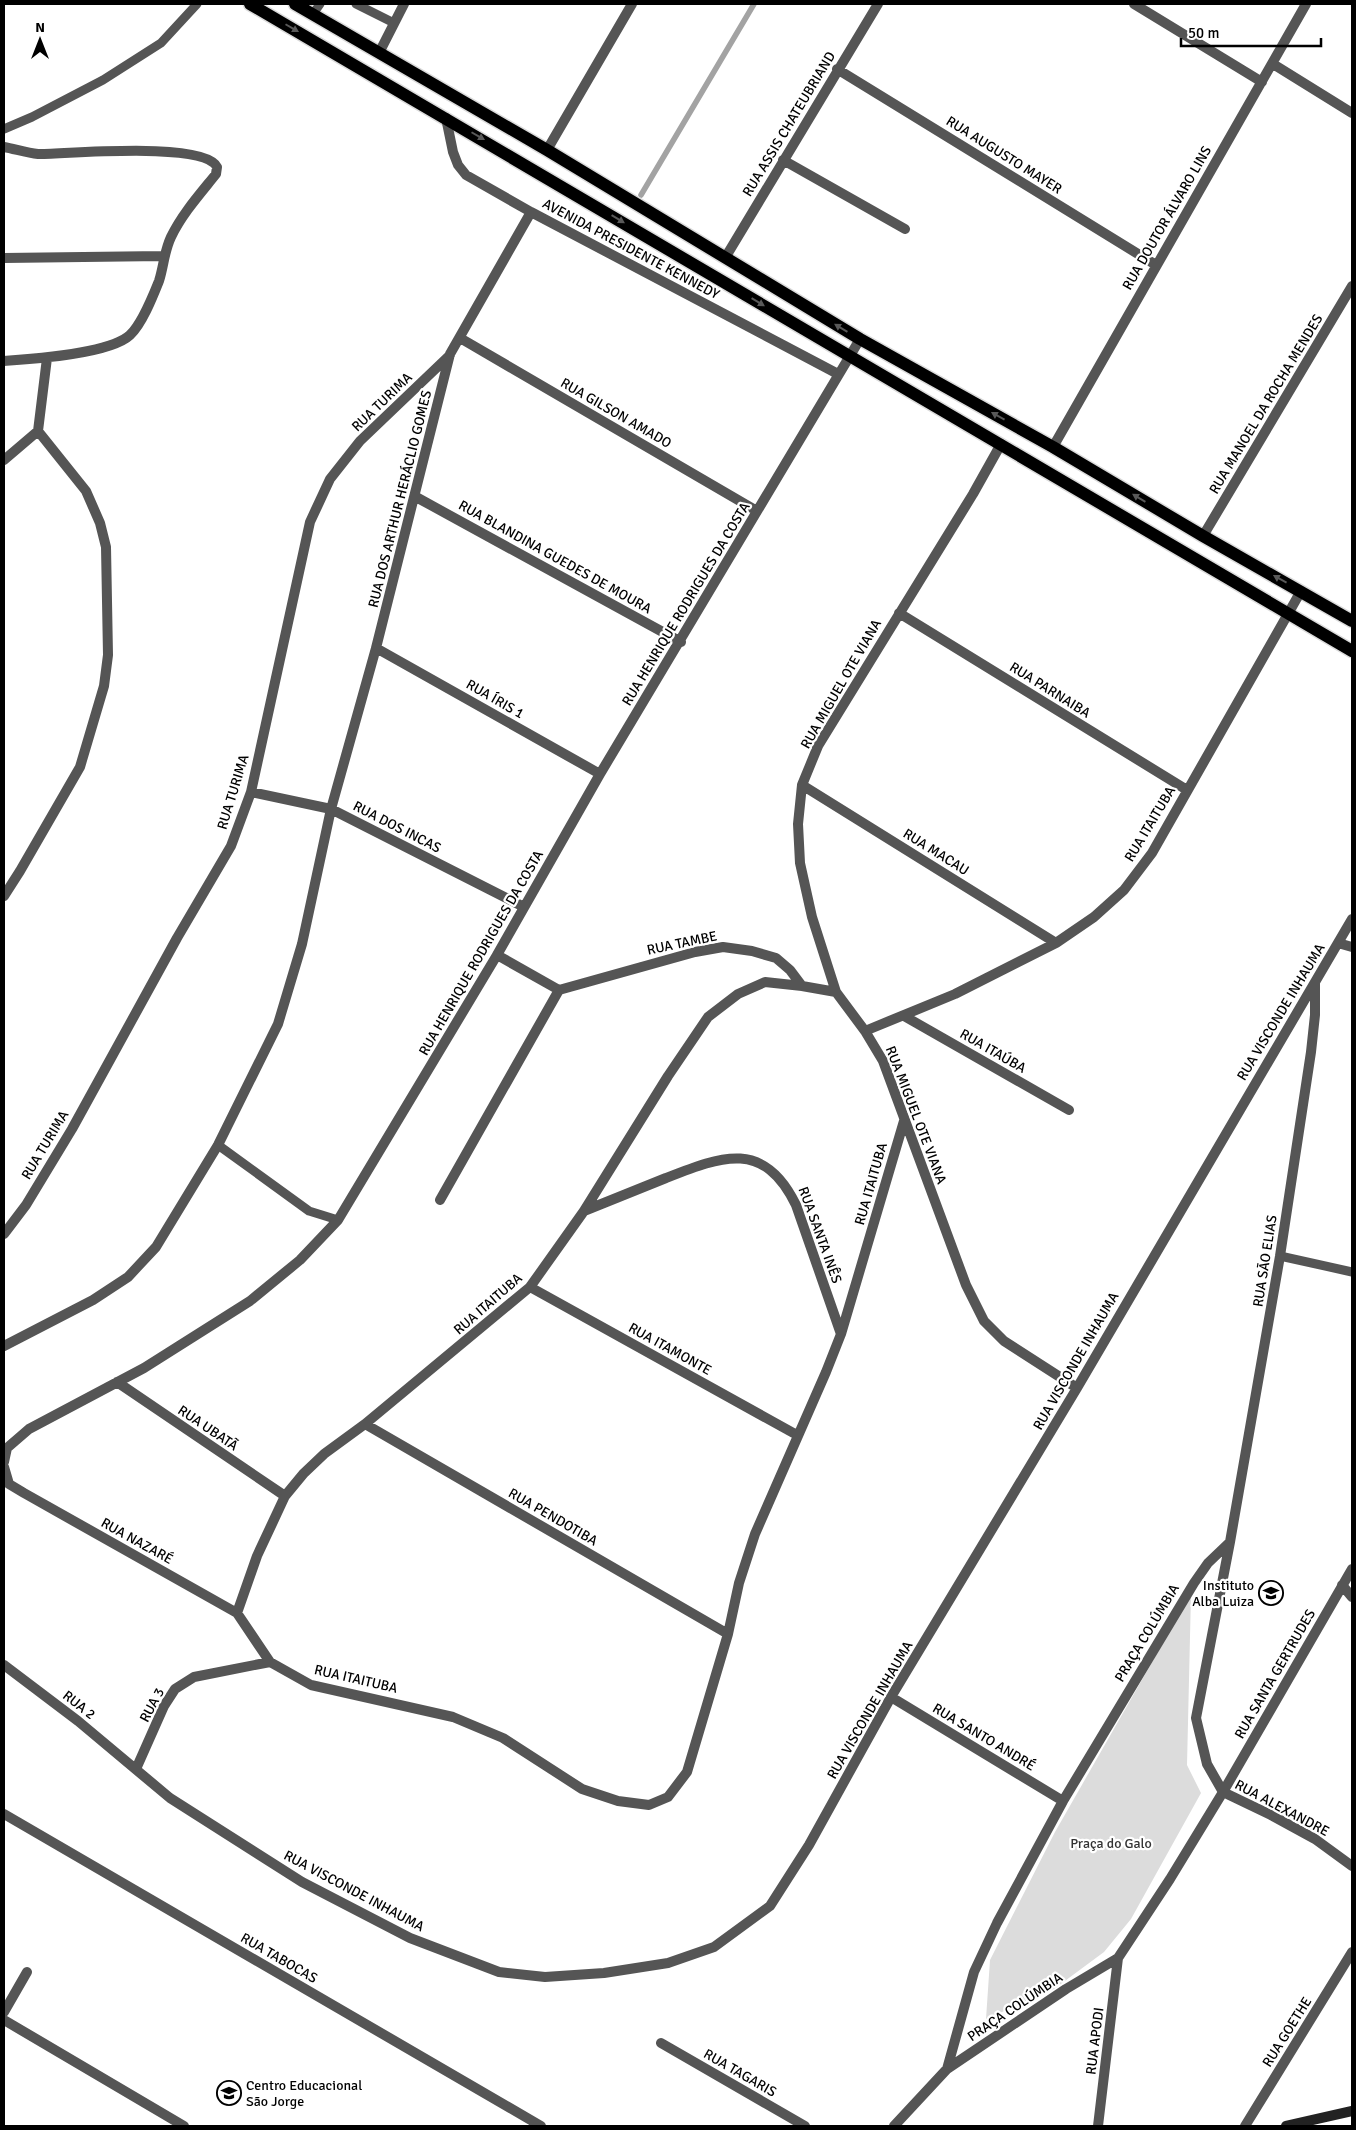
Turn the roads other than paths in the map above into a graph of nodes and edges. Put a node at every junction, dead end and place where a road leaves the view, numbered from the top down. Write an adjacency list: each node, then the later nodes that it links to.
1 (198, 4): 18 (lane)
2 (250, 4): 17 (main road, one-way to 17)
3 (295, 4): 10 (main road)
4 (356, 4): 11 (lane)
5 (404, 4): 11 (street)
6 (632, 4): 20 (street)
7 (878, 4): 14 (street, RUA ASSIS CHATEUBRIAND)
8 (1134, 4): 15 (street)
9 (1306, 4): 13 (street, RUA DOUTOR ÁLVARO LINS)
10 (317, 9): 12 (main road)
11 (394, 24): 12 (street)
12 (379, 53): 20 (main road)
13 (1273, 64): 15 (street, RUA DOUTOR ÁLVARO LINS); 16 (street)
14 (837, 69): 21 (street, RUA ASSIS CHATEUBRIAND); 27 (street, RUA AUGUSTO MAYER)
15 (1262, 82): 27 (street, RUA DOUTOR ÁLVARO LINS)
16 (1352, 113)
17 (446, 118): 22 (street, AVENIDA PRESIDENTE KENNEDY); 32 (main road, one-way to 32)
18 (4, 129)
19 (4, 147): 24 (street)
20 (547, 150): 26 (main road)
21 (783, 160): 23 (street); 26 (street, RUA ASSIS CHATEUBRIAND)
22 (531, 212): 29 (street, RUA DOS ARTHUR HERÁCLIO GOMES); 35 (street, AVENIDA PRESIDENTE KENNEDY)
23 (905, 229)
24 (163, 256): 25 (street); 33 (street)
25 (4, 258)
26 (725, 258): 30 (main road, one-way to 26)
27 (1156, 265): 38 (street, RUA DOUTOR ÁLVARO LINS)
28 (1352, 286): 42 (street, RUA MANOEL DA ROCHA MENDES)
29 (460, 338): 31 (street, RUA DOS ARTHUR HERÁCLIO GOMES); 41 (street, RUA GILSON AMADO)
30 (860, 340): 32 (street, RUA HENRIQUE RODRIGUES DA COSTA); 38 (main road, one-way to 30)
31 (450, 354): 40 (street, RUA DOS ARTHUR HERÁCLIO GOMES); 53 (street, RUA TURIMA)
32 (850, 356): 35 (street, RUA HENRIQUE RODRIGUES DA COSTA); 37 (main road)
33 (47, 358): 34 (street); 36 (street)
34 (4, 360)
35 (838, 374): 41 (street, RUA HENRIQUE RODRIGUES DA COSTA)
36 (38, 431): 39 (street); 55 (street)
37 (1001, 444): 44 (street, RUA MIGUEL OTE VIANA); 45 (main road)
38 (1053, 447): 42 (main road, one-way to 38)
39 (4, 460)
40 (416, 497): 47 (street, RUA BLANDINA GUEDES DE MOURA); 48 (street, RUA DOS ARTHUR HERÁCLIO GOMES)
41 (757, 511): 47 (street, RUA HENRIQUE RODRIGUES DA COSTA)
42 (1203, 536): 43 (main road, one-way to 42)
43 (1301, 591): 45 (street, RUA ITAITUBA); 46 (main road)
44 (899, 613): 51 (street, RUA MIGUEL OTE VIANA); 52 (street, RUA PARNAIBA)
45 (1287, 614): 49 (main road); 52 (street, RUA ITAITUBA)
46 (1352, 621)
47 (681, 642): 50 (street, RUA HENRIQUE RODRIGUES DA COSTA)
48 (376, 648): 50 (street, RUA ÍRIS 1); 54 (street, RUA DOS ARTHUR HERÁCLIO GOMES)
49 (1352, 651)
50 (600, 774): 56 (street, RUA HENRIQUE RODRIGUES DA COSTA)
51 (802, 785): 58 (street, RUA MACAU); 65 (street, RUA MIGUEL OTE VIANA)
52 (1187, 790): 58 (street, RUA ITAITUBA)
53 (250, 792): 54 (street, RUA DOS INCAS); 74 (street, RUA TURIMA)
54 (331, 809): 56 (street, RUA DOS INCAS); 70 (street, RUA DOS ARTHUR HERÁCLIO GOMES)
55 (4, 896)
56 (524, 907): 61 (street, RUA HENRIQUE RODRIGUES DA COSTA)
57 (1352, 919): 59 (street, RUA VISCONDE INHAUMA)
58 (1056, 943): 66 (street, RUA ITAITUBA)
59 (1338, 943): 60 (street); 62 (street, RUA VISCONDE INHAUMA)
60 (1352, 947)
61 (498, 955): 64 (street); 73 (street, RUA HENRIQUE RODRIGUES DA COSTA)
62 (1315, 982): 75 (street, RUA SĀO ELIAS); 81 (street, RUA VISCONDE INHAUMA)
63 (802, 986): 64 (street, RUA TAMBE); 65 (street, RUA ITAITUBA); 72 (street, RUA ITAITUBA)
64 (559, 990): 71 (street)
65 (836, 992): 67 (street, RUA MIGUEL OTE VIANA)
66 (904, 1016): 67 (street, RUA ITAITUBA); 68 (street, RUA ITAÚBA)
67 (865, 1031): 69 (street, RUA MIGUEL OTE VIANA)
68 (1069, 1110)
69 (904, 1121): 78 (street, RUA ITAITUBA); 81 (street, RUA MIGUEL OTE VIANA)
70 (218, 1145): 73 (lane); 79 (street, RUA DOS ARTHUR HERÁCLIO GOMES)
71 (440, 1200)
72 (584, 1211): 77 (street, RUA ITAITUBA); 78 (street, RUA SANTA INÊS)
73 (338, 1220): 80 (street, RUA HENRIQUE RODRIGUES DA COSTA)
74 (4, 1234)
75 (1280, 1256): 76 (lane); 87 (street, RUA SĀO ELIAS)
76 (1352, 1272)
77 (530, 1288): 82 (street, RUA ITAITUBA); 83 (street, RUA ITAMONTE)
78 (841, 1334): 83 (street, RUA ITAITUBA)
79 (4, 1346)
80 (117, 1382): 84 (street, RUA HENRIQUE RODRIGUES DA COSTA); 86 (street, RUA UBATÃ)
81 (1077, 1388): 95 (street, RUA VISCONDE INHAUMA)
82 (365, 1424): 86 (street, RUA ITAITUBA); 92 (street, RUA PENDOTIBA)
83 (797, 1435): 92 (street, RUA ITAITUBA)
84 (4, 1462)
85 (4, 1467): 91 (street, RUA NAZARÉ)
86 (285, 1496): 91 (street, RUA ITAITUBA)
87 (1230, 1542): 97 (street); 98 (street, PRAÇA COLÚMBIA)
88 (1352, 1569): 89 (street, RUA SANTA GERTRUDES)
89 (1342, 1586): 90 (street); 97 (street, RUA SANTA GERTRUDES)
90 (1352, 1597)
91 (237, 1612): 93 (street, RUA ITAITUBA)
92 (728, 1634): 93 (street, RUA ITAITUBA)
93 (270, 1662): 96 (street, RUA 3)
94 (4, 1665): 96 (street, RUA 2)
95 (891, 1697): 96 (street, RUA VISCONDE INHAUMA); 98 (street, RUA SANTO ANDRÉ)
96 (136, 1769)
97 (1223, 1792): 100 (street, RUA ALEXANDRE); 102 (street, PRAÇA COLÚMBIA)
98 (1063, 1801): 107 (street, PRAÇA COLÚMBIA)
99 (4, 1814): 110 (street, RUA TABOCAS)
100 (1352, 1866)
101 (1352, 1952): 114 (street, RUA GOETHE)
102 (1118, 1958): 107 (street, PRAÇA COLÚMBIA); 113 (street, RUA APODI)
103 (27, 1972): 104 (street)
104 (4, 2012)
105 (4, 2020): 109 (street)
106 (661, 2043): 111 (street, RUA TAGARIS)
107 (947, 2069): 112 (street)
108 (1352, 2111): 115 (main road)
109 (184, 2126)
110 (541, 2126)
111 (805, 2126)
112 (894, 2126)
113 (1098, 2126)
114 (1245, 2126)
115 (1286, 2126)

